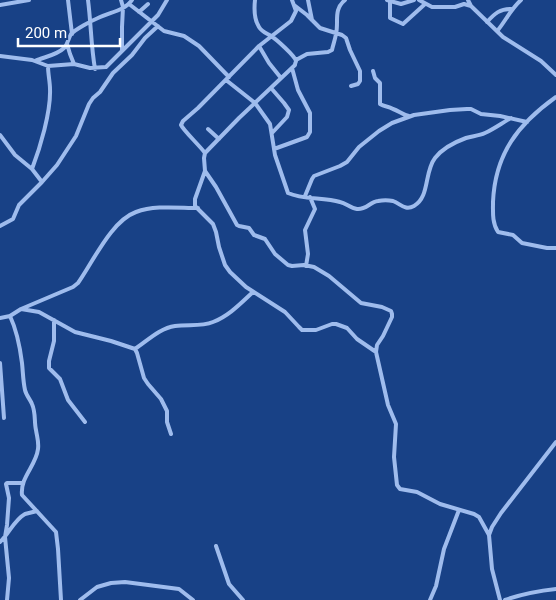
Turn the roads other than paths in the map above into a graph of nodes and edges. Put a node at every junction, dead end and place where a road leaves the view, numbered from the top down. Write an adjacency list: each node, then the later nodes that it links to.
1 (29, 0): 19 (street)
2 (68, 0): 32 (street)
3 (88, 0): 26 (street)
4 (121, 0): 22 (street)
5 (167, 0): 27 (street)
6 (254, 0): 33 (street)
7 (308, 0): 25 (street)
8 (345, 0): 31 (street)
9 (414, 0): 14 (street)
10 (419, 0): 18 (street)
11 (468, 0): 21 (street)
12 (516, 0): 20 (street)
13 (521, 0): 20 (street)
14 (389, 1): 18 (street)
15 (131, 2): 22 (street); 24 (street)
16 (293, 2): 25 (street); 33 (street)
17 (148, 4): 24 (street)
18 (425, 4): 21 (street)
19 (0, 5)
20 (515, 5): 23 (street)
21 (471, 6): 28 (street)
22 (123, 7): 26 (street); 36 (street)
23 (512, 9): 28 (street); 30 (street)
24 (139, 12): 27 (street)
25 (312, 20): 31 (street)
26 (90, 22): 32 (street); 43 (street)
27 (152, 22): 29 (street); 36 (street)
28 (488, 22): 30 (street)
29 (158, 26): 46 (street); 63 (street)
30 (498, 30): 45 (street)
31 (336, 33): 38 (street); 48 (street)
32 (72, 34): 34 (street)
33 (272, 36): 35 (street); 38 (street)
34 (67, 44): 39 (street); 40 (street)
35 (259, 46): 46 (street); 47 (street)
36 (122, 51): 43 (street)
37 (0, 56): 39 (street)
38 (296, 60): 42 (street)
39 (35, 61): 41 (street)
40 (74, 64): 41 (street); 43 (street)
41 (48, 66): 61 (street)
42 (292, 68): 47 (street); 59 (street)
43 (95, 69)
44 (373, 71): 52 (street)
45 (556, 75)
46 (227, 78): 51 (street); 60 (street)
47 (281, 78): 49 (street)
48 (351, 86)
49 (271, 88): 51 (street); 57 (street)
50 (556, 97): 54 (street)
51 (255, 103): 57 (street); 58 (street)
52 (409, 116): 53 (street); 64 (street)
53 (511, 118): 54 (street); 64 (street)
54 (527, 122): 67 (street)
55 (208, 129): 58 (street)
56 (0, 134): 61 (street)
57 (271, 134): 59 (street)
58 (219, 139): 60 (street)
59 (274, 149): 64 (street)
60 (205, 153): 62 (street)
61 (32, 169): 63 (street)
62 (205, 171): 65 (street); 68 (street)
63 (42, 182): 66 (street)
64 (308, 197): 68 (street)
65 (198, 208): 69 (street); 70 (street)
66 (0, 226)
67 (556, 248)
68 (306, 266): 75 (street)
69 (253, 292): 74 (street); 75 (street)
70 (21, 309): 71 (street); 73 (street)
71 (10, 316): 72 (street); 81 (street)
72 (0, 318)
73 (54, 320): 74 (street); 78 (street)
74 (135, 349): 79 (street)
75 (376, 352): 82 (street)
76 (0, 363): 77 (street)
77 (4, 418)
78 (85, 422)
79 (171, 434)
80 (556, 442): 84 (street)
81 (23, 483): 83 (street); 85 (street)
82 (459, 510): 84 (street); 94 (street)
83 (37, 511): 85 (street); 90 (street)
84 (490, 535): 95 (street)
85 (5, 537): 86 (street); 89 (street)
86 (0, 542)
87 (216, 546): 93 (street)
88 (556, 589): 96 (street)
89 (7, 600)
90 (61, 600)
91 (80, 600): 92 (street)
92 (193, 600)
93 (242, 600)
94 (430, 600)
95 (500, 600)
96 (505, 600)

